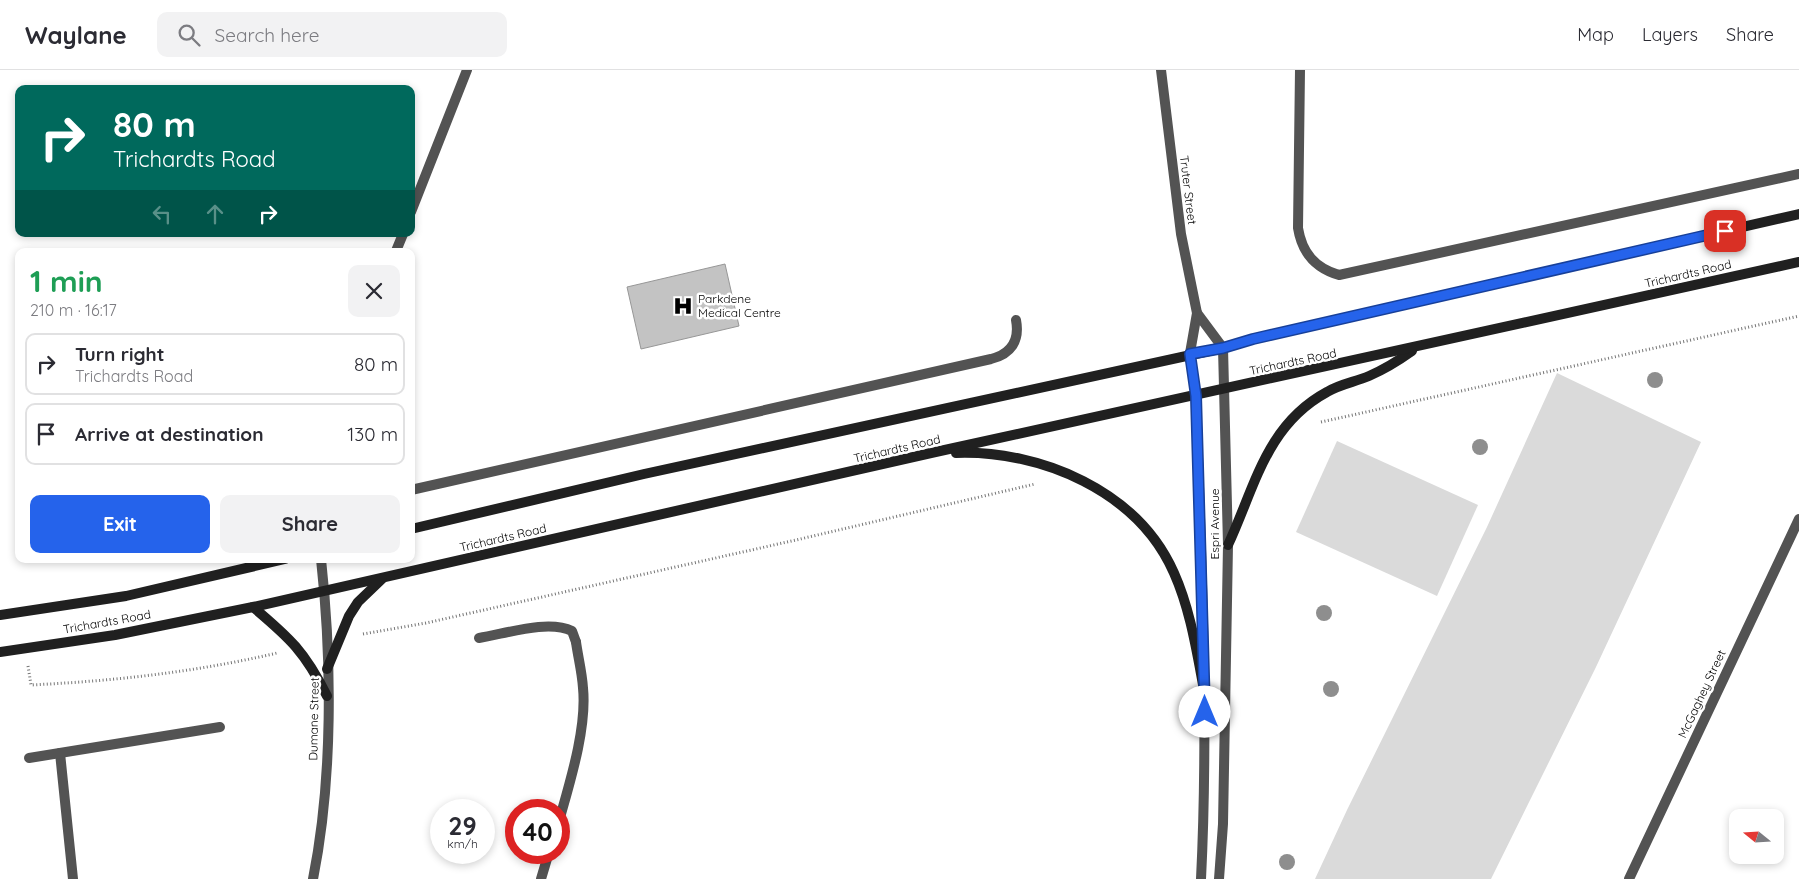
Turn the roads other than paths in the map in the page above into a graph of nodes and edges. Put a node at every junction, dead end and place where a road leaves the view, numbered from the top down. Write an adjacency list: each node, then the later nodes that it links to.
1 (467, 70): 5 (street)
2 (1161, 70): 8 (street, Truter Street)
3 (1300, 70): 4 (street)
4 (1799, 174)
5 (415, 202)
6 (1799, 214): 11 (main road)
7 (1799, 262): 10 (main road, Trichardts Road)
8 (1197, 313): 11 (street, Truter Street); 12 (street, Truter Street)
9 (1016, 320): 16 (street)
10 (1416, 347): 13 (main road, Trichardts Road); 19 (main road)
11 (1223, 348): 12 (main road); 13 (street, Espri Avenue)
12 (1190, 354): 14 (street, Espri Avenue); 18 (main road)
13 (1225, 390): 14 (main road, Trichardts Road); 19 (street, Espri Avenue)
14 (1196, 396): 15 (main road, Trichardts Road); 29 (street, Espri Avenue)
15 (931, 453): 22 (main road, Trichardts Road); 29 (main road)
16 (415, 489)
17 (1798, 526): 41 (street, McGaghey Street)
18 (415, 528)
19 (1228, 544): 40 (street, Espri Avenue)
20 (268, 563): 25 (main road, Trichardts Road)
21 (321, 563): 23 (street, Dumane Street)
22 (382, 578): 23 (main road, Trichardts Road); 28 (main road)
23 (324, 591): 24 (main road, Trichardts Road); 28 (street, Dumane Street)
24 (253, 607): 27 (main road, Trichardts Road); 30 (main road)
25 (0, 615)
26 (479, 638): 34 (street)
27 (0, 652)
28 (327, 669): 30 (street, Dumane Street)
29 (1205, 695): 39 (street, Espri Avenue)
30 (327, 696): 37 (street, Dumane Street)
31 (220, 727): 32 (street)
32 (60, 753): 33 (street); 36 (street)
33 (29, 758)
34 (565, 799)
35 (545, 864): 38 (street)
36 (73, 879)
37 (313, 879)
38 (541, 879)
39 (1201, 879)
40 (1219, 879)
41 (1629, 879)

